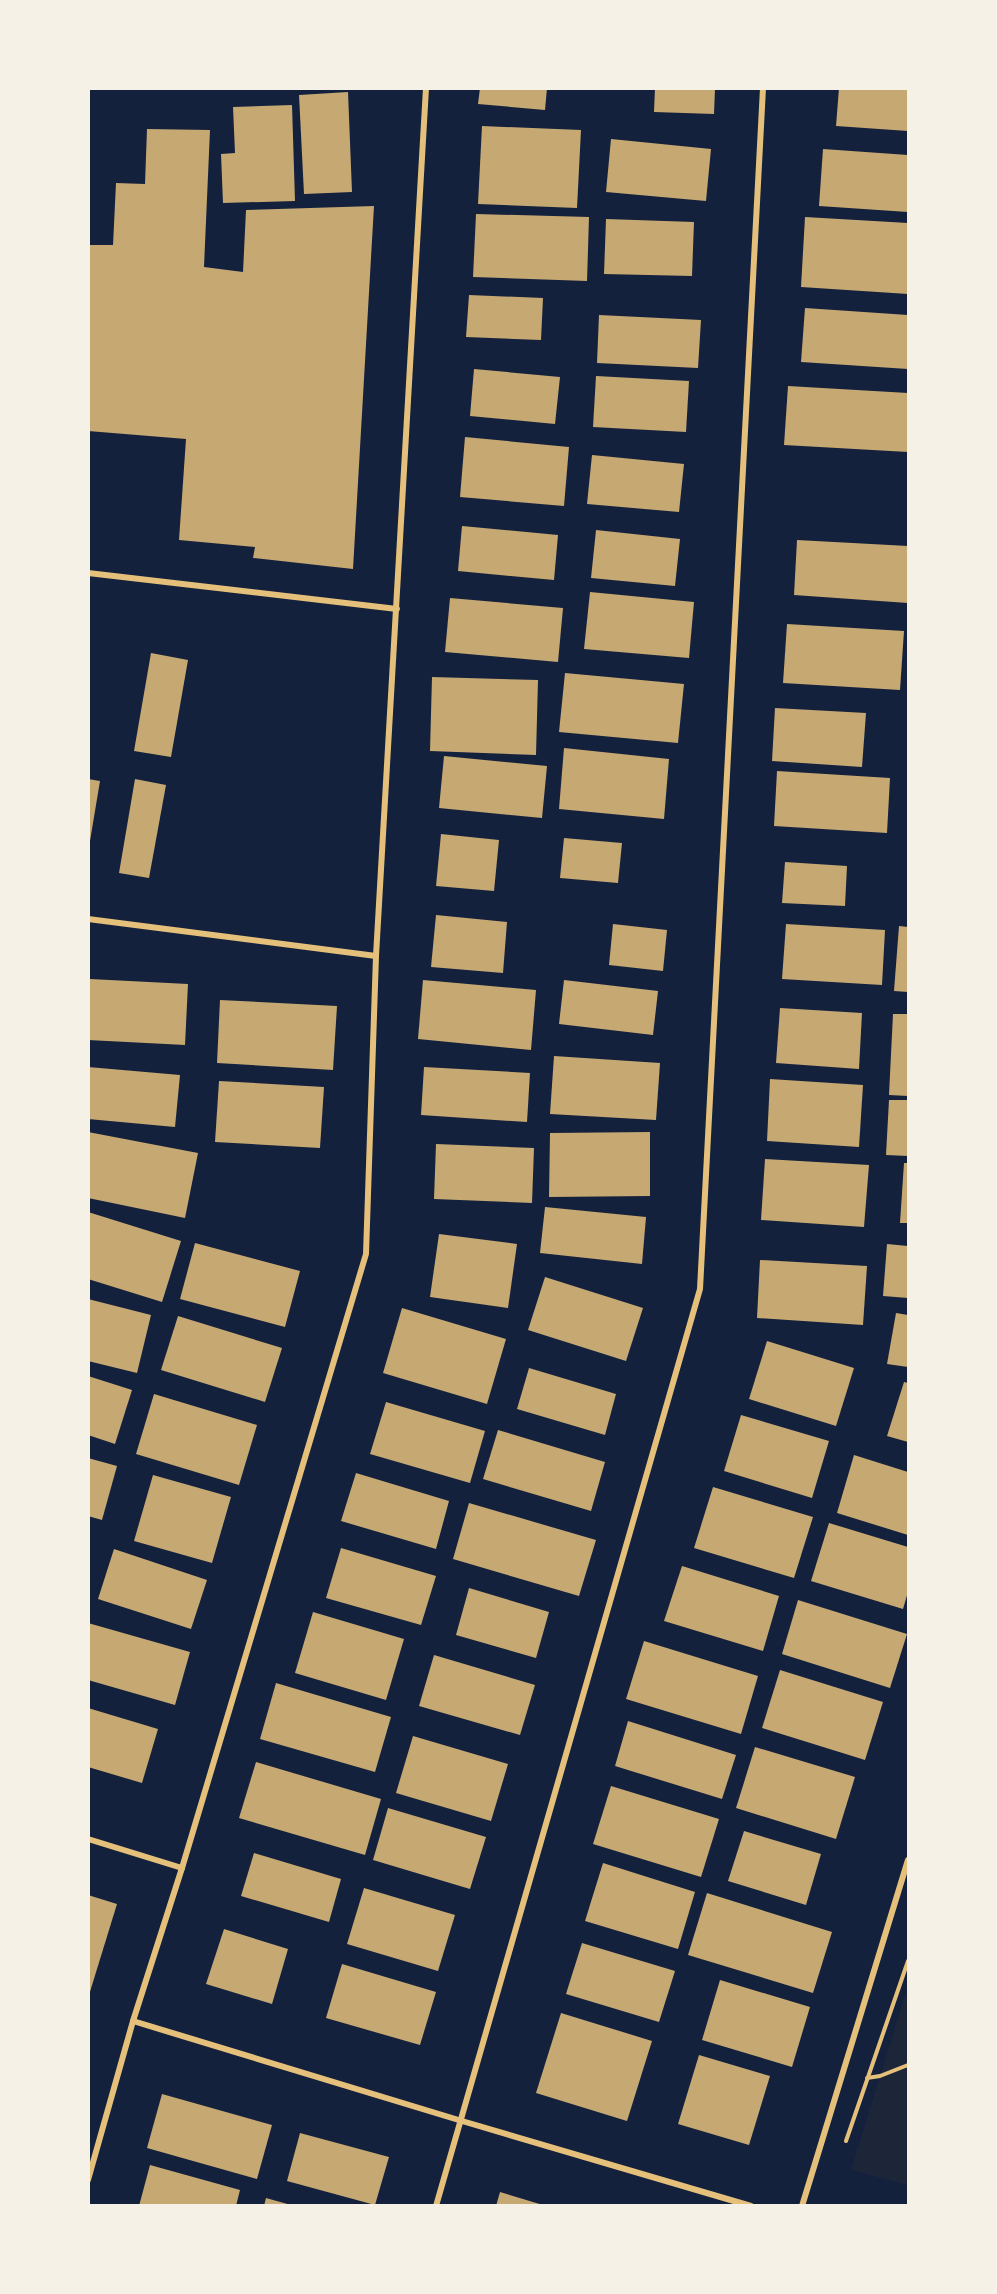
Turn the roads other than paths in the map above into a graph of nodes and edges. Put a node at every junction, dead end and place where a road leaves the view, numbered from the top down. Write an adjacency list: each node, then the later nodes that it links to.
1 (426, 88): 4 (street)
2 (763, 88): 11 (street)
3 (88, 573): 4 (street)
4 (397, 609): 6 (street)
5 (88, 919): 6 (street)
6 (376, 956): 9 (street)
7 (88, 1839): 9 (street)
8 (909, 1860): 15 (street)
9 (182, 1868): 10 (street)
10 (133, 2021): 11 (street); 12 (street)
11 (462, 2121): 13 (street); 14 (street)
12 (88, 2180)
13 (436, 2205)
14 (751, 2205)
15 (802, 2205)

